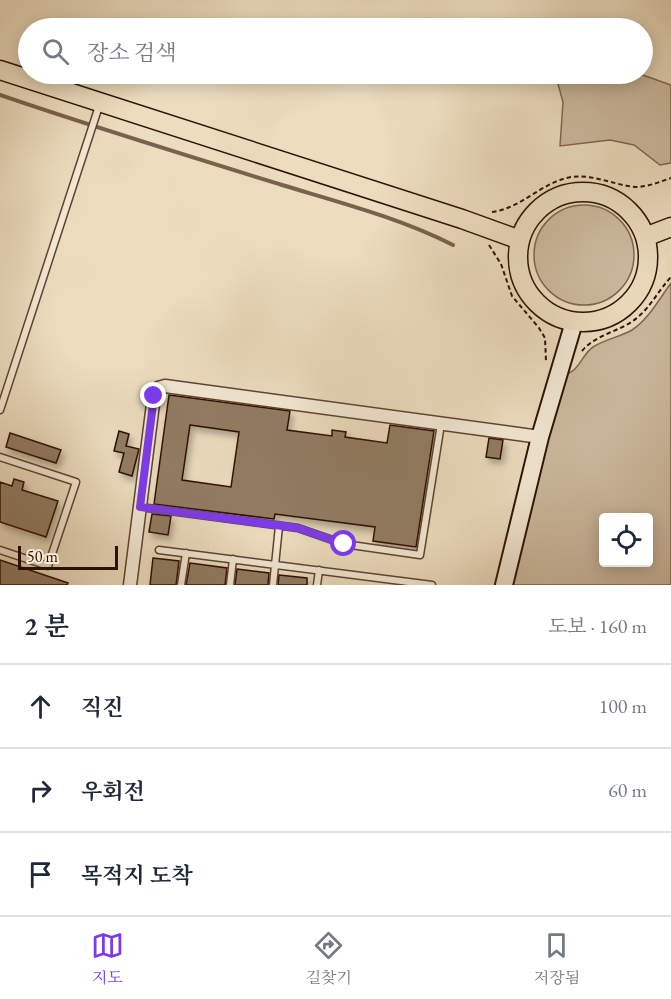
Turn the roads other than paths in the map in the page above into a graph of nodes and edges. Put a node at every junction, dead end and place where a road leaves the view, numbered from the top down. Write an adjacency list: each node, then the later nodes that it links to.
1 (0, 70): 2 (main road)
2 (18, 76)
3 (44, 84): 4 (main road)
4 (100, 102): 7 (main road); 9 (lane)
5 (671, 227): 6 (main road)
6 (645, 237): 7 (main road); 8 (main road)
7 (520, 240): 8 (main road)
8 (574, 322): 11 (main road)
9 (0, 410)
10 (441, 424): 11 (street); 13 (street); 14 (lane)
11 (540, 437): 30 (main road)
12 (0, 457): 15 (lane)
13 (140, 507): 14 (lane); 23 (street)
14 (279, 526): 19 (lane)
15 (0, 550)
16 (159, 550): 17 (lane)
17 (186, 554): 18 (lane); 24 (lane)
18 (234, 559): 19 (lane); 25 (lane)
19 (276, 565): 20 (lane); 26 (lane)
20 (319, 570): 21 (lane); 27 (lane)
21 (364, 576): 22 (lane); 28 (lane)
22 (409, 584): 29 (lane)
23 (130, 585)
24 (182, 585)
25 (230, 585)
26 (273, 585)
27 (317, 585)
28 (363, 585)
29 (432, 585)
30 (504, 585)

